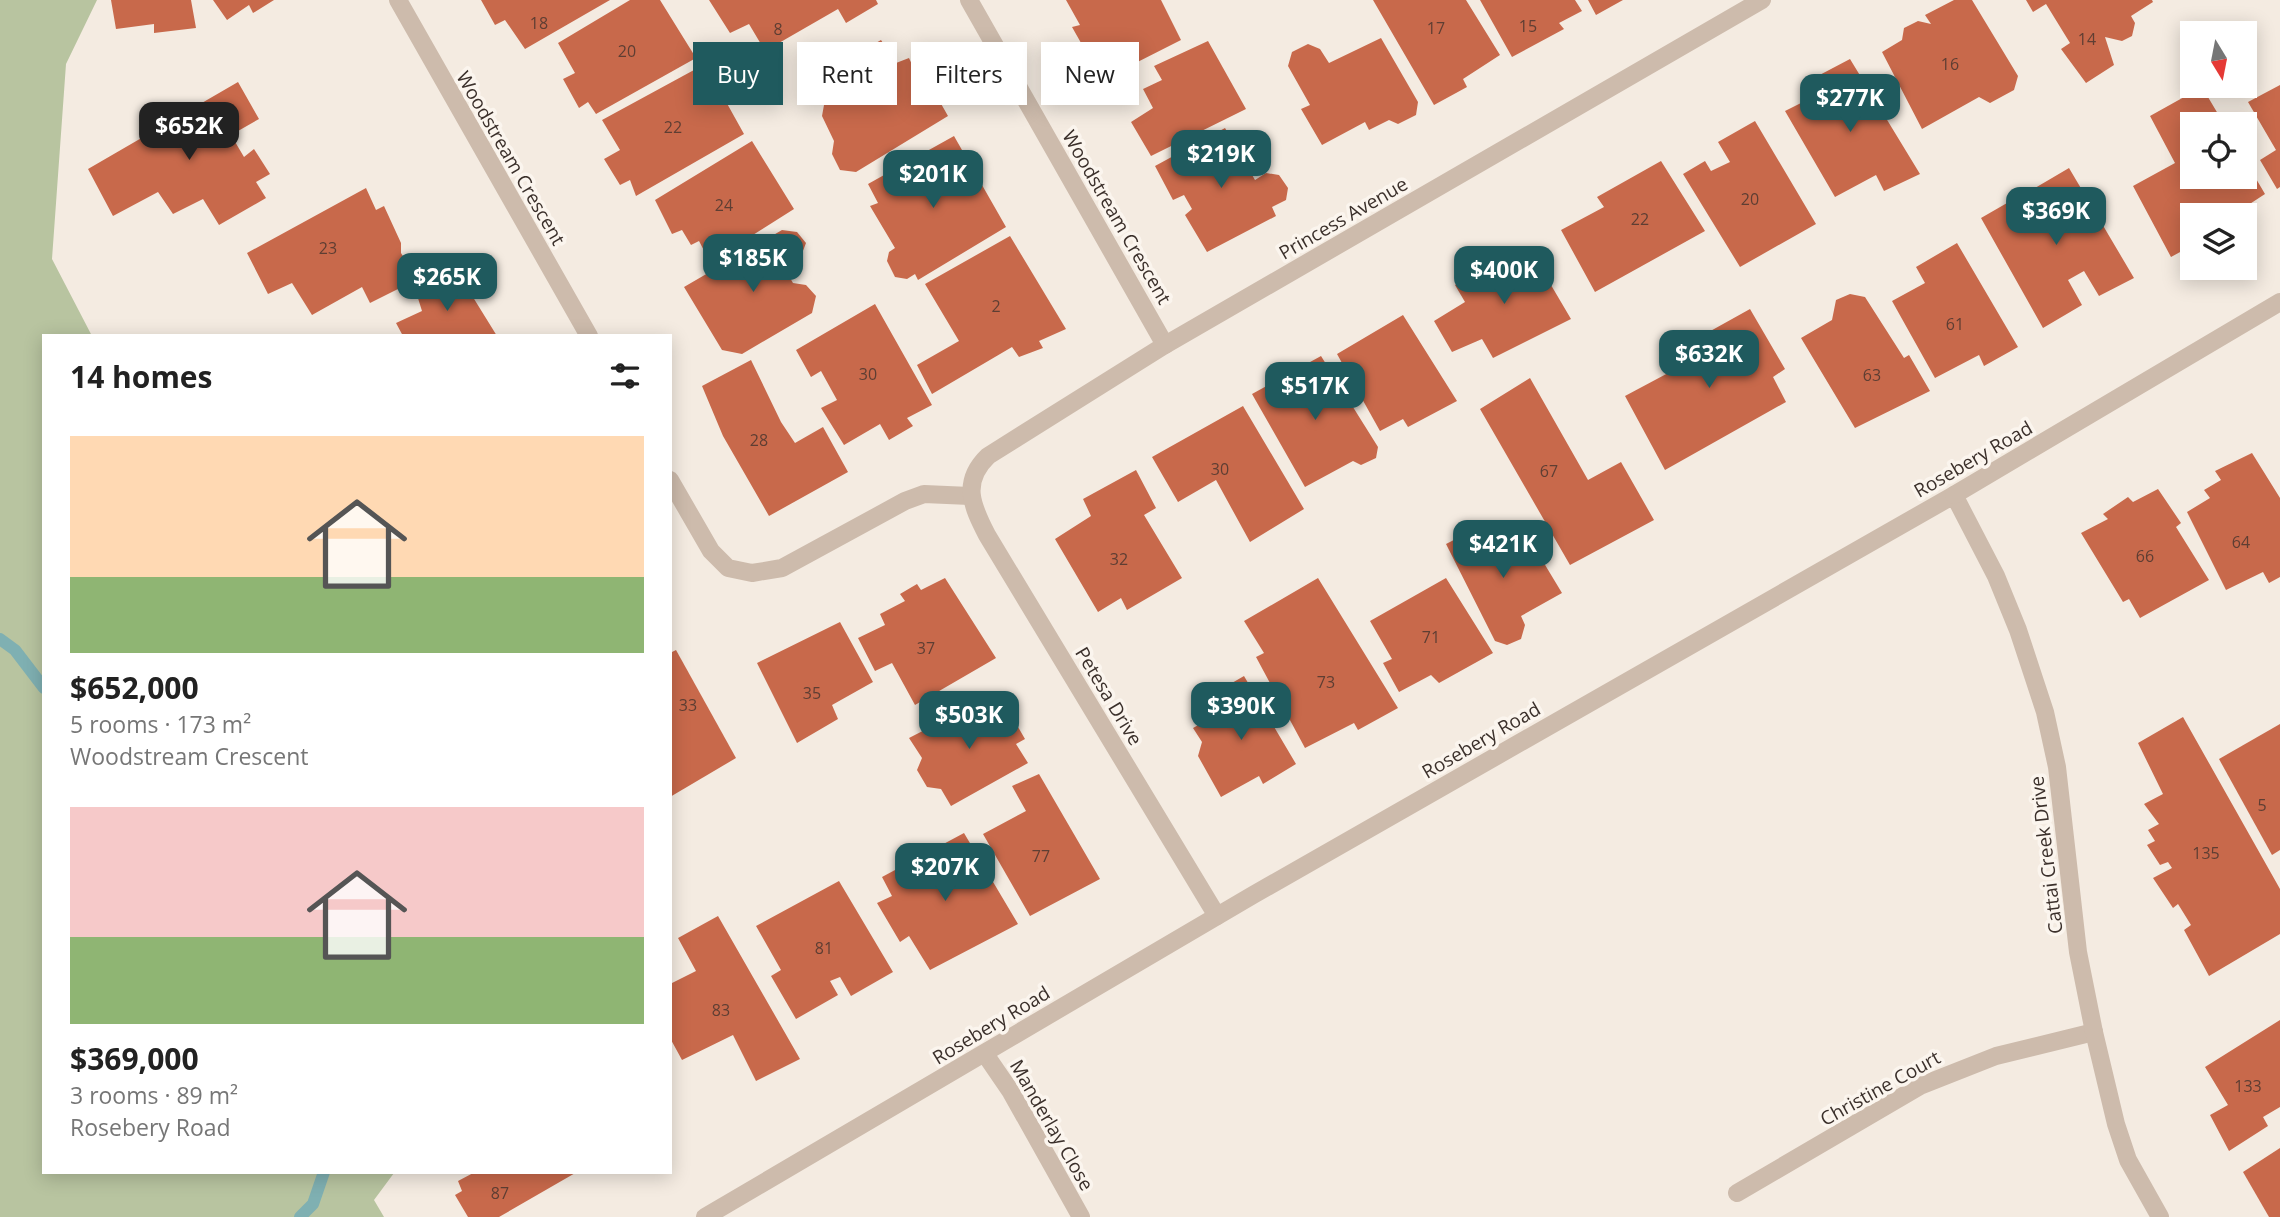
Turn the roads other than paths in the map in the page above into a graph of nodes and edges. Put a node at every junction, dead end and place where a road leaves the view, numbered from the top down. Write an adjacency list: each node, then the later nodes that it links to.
1 (398, 0): 5 (street, Woodstream Crescent)
2 (969, 0): 6 (street, Woodstream Crescent)
3 (1762, 0): 6 (street, Princess Avenue)
4 (2280, 303): 8 (street, Rosebery Road)
5 (588, 334)
6 (1166, 345): 9 (street, Princess Avenue)
7 (672, 484): 9 (street)
8 (1954, 495): 10 (street, Rosebery Road); 11 (street, Cattai Creek Drive)
9 (970, 496): 10 (street, Petesa Drive)
10 (1217, 916): 12 (street, Rosebery Road)
11 (2094, 1032): 13 (street, Christine Court); 16 (street, Cattai Creek Drive)
12 (985, 1054): 14 (street, Rosebery Road); 15 (street, Manderlay Close)
13 (1737, 1193)
14 (705, 1217)
15 (1081, 1217)
16 (2161, 1217)

